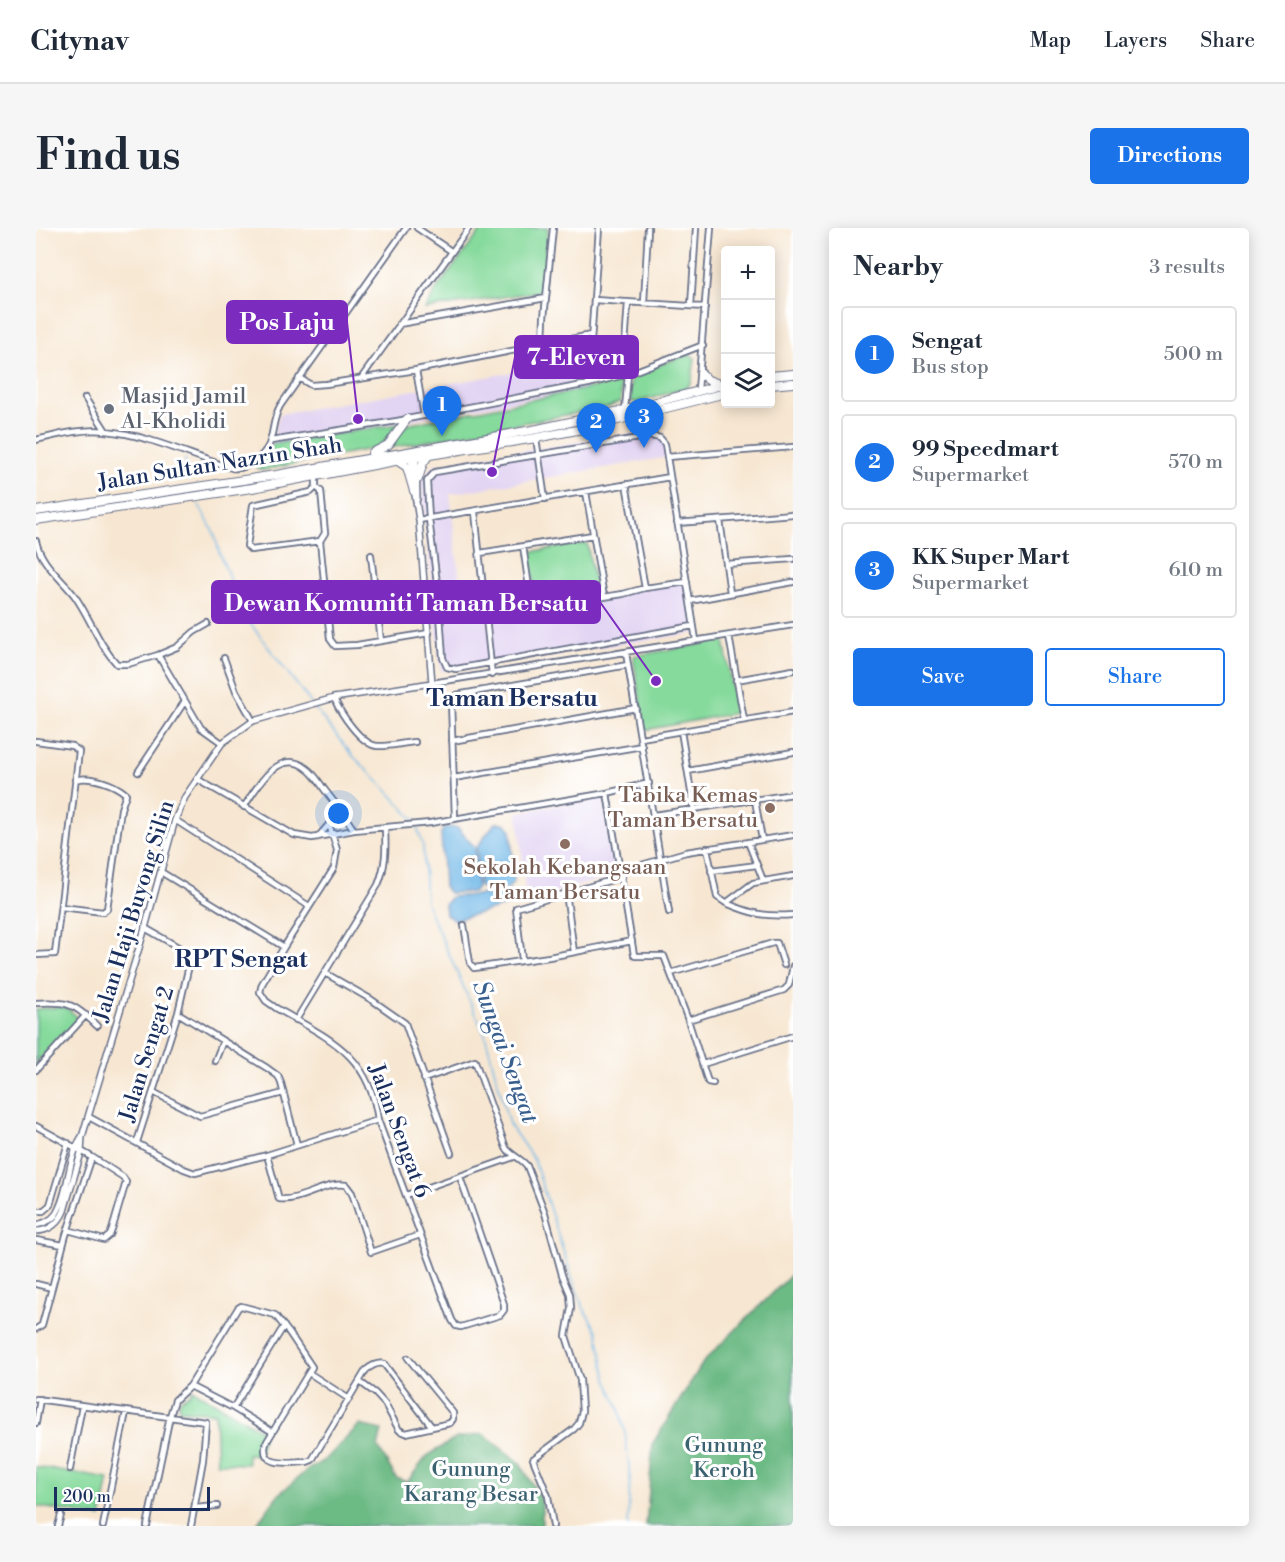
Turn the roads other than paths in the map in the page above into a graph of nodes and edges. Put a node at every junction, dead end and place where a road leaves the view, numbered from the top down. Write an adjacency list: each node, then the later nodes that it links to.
1 (406, 228): 25 (street)
2 (417, 228): 9 (street)
3 (469, 228): 9 (street)
4 (553, 228): 10 (street)
5 (599, 228): 11 (street)
6 (648, 228): 13 (street)
7 (696, 228): 14 (street)
8 (711, 228): 15 (street)
9 (451, 251): 16 (street)
10 (546, 298): 16 (street); 18 (street)
11 (594, 300): 12 (street); 17 (street)
12 (628, 302): 13 (street); 22 (street)
13 (644, 303): 14 (street)
14 (691, 306): 15 (street)
15 (705, 307): 19 (street)
16 (399, 324): 26 (street)
17 (591, 335): 18 (street); 29 (street)
18 (543, 343): 20 (street)
19 (703, 345): 21 (street); 22 (street)
20 (416, 370): 26 (street); 38 (street)
21 (700, 373): 28 (highway); 32 (street)
22 (625, 374): 29 (street); 37 (street)
23 (793, 374): 24 (highway)
24 (775, 376)
25 (299, 378): 26 (street); 44 (street)
26 (362, 378)
27 (793, 382): 31 (highway)
28 (721, 383)
29 (588, 384): 38 (street)
30 (721, 384): 32 (highway, Jalan Sultan Nazrin Shah)
31 (775, 384)
32 (698, 390): 34 (highway); 36 (highway); 37 (highway, Jalan Sultan Nazrin Shah)
33 (721, 394): 34 (highway)
34 (709, 397): 36 (highway, Jalan Sultan Nazrin Shah)
35 (85, 398): 40 (street)
36 (691, 401): 41 (highway, Jalan Sultan Nazrin Shah)
37 (625, 410): 42 (highway, Jalan Sultan Nazrin Shah)
38 (424, 416): 39 (street)
39 (406, 419): 44 (street); 50 (highway)
40 (106, 431): 43 (street); 52 (street)
41 (536, 438): 46 (street); 47 (highway, Jalan Sultan Nazrin Shah)
42 (483, 439): 48 (highway); 50 (highway, Jalan Sultan Nazrin Shah)
43 (36, 440)
44 (271, 441): 52 (street)
45 (793, 447): 49 (street)
46 (539, 454): 49 (street); 64 (street); 68 (street)
47 (428, 456): 48 (highway, Jalan Sultan Nazrin Shah); 56 (highway)
48 (413, 457): 50 (highway); 51 (highway, Jalan Sultan Nazrin Shah); 56 (street); 60 (street)
49 (667, 458): 54 (street)
50 (357, 460): 55 (highway, Jalan Sultan Nazrin Shah)
51 (397, 461): 53 (highway, Jalan Sultan Nazrin Shah); 60 (highway)
52 (252, 464): 55 (street)
53 (316, 476): 57 (highway, Jalan Sultan Nazrin Shah); 59 (street)
54 (670, 477): 58 (street); 72 (street)
55 (252, 478): 57 (highway); 61 (highway); 65 (highway, Jalan Sultan Nazrin Shah)
56 (418, 478): 63 (street)
57 (281, 483): 61 (highway, Jalan Sultan Nazrin Shah)
58 (626, 484): 62 (street); 83 (street)
59 (316, 487): 75 (street); 75 (street)
60 (414, 490): 63 (street)
61 (224, 491): 69 (highway, Jalan Sultan Nazrin Shah)
62 (586, 492): 64 (street); 73 (street)
63 (417, 499): 70 (street)
64 (545, 499): 66 (street)
65 (36, 511)
66 (475, 512): 68 (street); 77 (street)
67 (793, 514): 71 (street)
68 (429, 519): 70 (street); 88 (street)
69 (36, 520)
70 (419, 520): 96 (street)
71 (720, 520): 72 (street); 80 (street)
72 (677, 523): 81 (street)
73 (593, 535): 76 (street); 87 (street)
74 (36, 541): 101 (street)
75 (320, 541): 86 (street)
76 (523, 546): 77 (street); 91 (street)
77 (480, 553): 85 (street)
78 (371, 555): 99 (street)
79 (793, 559): 80 (street)
80 (726, 564): 84 (street)
81 (687, 582): 83 (street); 89 (street)
82 (793, 582): 84 (street)
83 (645, 588): 87 (street)
84 (730, 593): 89 (street)
85 (484, 594): 88 (street); 92 (street)
86 (327, 596): 90 (street); 99 (street)
87 (604, 597): 91 (street)
88 (439, 599): 103 (street)
89 (690, 601): 95 (street)
90 (264, 603)
91 (532, 608): 92 (street)
92 (487, 615): 103 (street)
93 (208, 624): 101 (street)
94 (793, 625): 97 (street)
95 (693, 626): 98 (street); 103 (street)
96 (429, 633): 99 (street); 108 (street)
97 (729, 636): 98 (street); 107 (street)
98 (696, 640): 100 (street)
99 (381, 641)
100 (627, 653): 104 (street); 106 (street)
101 (158, 656): 110 (street)
102 (224, 658): 114 (street)
103 (491, 661): 106 (street)
104 (628, 665): 111 (street); 118 (street)
105 (793, 670): 107 (street)
106 (492, 675): 108 (street)
107 (736, 680): 113 (street)
108 (432, 683): 109 (street, Jalan Haji Buyong Silin)
109 (334, 698): 114 (street, Jalan Haji Buyong Silin); 119 (street)
110 (185, 701): 120 (street); 124 (street)
111 (636, 708): 116 (street); 118 (street)
112 (793, 712): 113 (street)
113 (744, 720): 115 (street)
114 (253, 721): 120 (street, Jalan Haji Buyong Silin)
115 (681, 731): 116 (street); 123 (street)
116 (641, 738): 121 (street)
117 (36, 741): 127 (street)
118 (452, 741): 125 (street)
119 (415, 742)
120 (222, 743): 126 (street, Jalan Haji Buyong Silin)
121 (642, 746): 125 (street); 128 (street)
122 (793, 752): 123 (street)
123 (688, 771): 133 (street)
124 (138, 772)
125 (453, 778): 136 (street)
126 (197, 779): 132 (street); 137 (street, Jalan Haji Buyong Silin)
127 (75, 780): 157 (street); 157 (street)
128 (649, 783): 129 (street); 135 (street)
129 (607, 793): 136 (street); 151 (street)
130 (793, 794): 131 (street)
131 (755, 800): 133 (street); 144 (street)
132 (244, 807): 134 (street); 143 (street)
133 (694, 810): 135 (street)
134 (343, 812): 138 (street); 140 (street)
135 (654, 815): 147 (street)
136 (455, 818): 139 (street)
137 (174, 820): 150 (street, Jalan Haji Buyong Silin); 156 (street)
138 (329, 824): 141 (street); 143 (street)
139 (385, 829): 140 (street); 169 (street)
140 (354, 830): 141 (street)
141 (333, 835): 143 (street); 156 (street)
142 (793, 835): 144 (street)
143 (318, 837)
144 (762, 840): 145 (street)
145 (748, 842): 146 (street); 148 (street)
146 (707, 848): 147 (street); 149 (street)
147 (661, 858): 151 (street); 158 (street)
148 (757, 865): 149 (street); 153 (street)
149 (711, 871): 155 (street)
150 (161, 872): 161 (street, Jalan Haji Buyong Silin); 163 (street)
151 (621, 874): 154 (street); 162 (street)
152 (793, 876): 153 (street)
153 (763, 880): 155 (street)
154 (566, 892): 164 (street); 166 (street)
155 (726, 903): 159 (street)
156 (309, 906): 163 (street)
157 (61, 907): 165 (street)
158 (669, 912)
159 (793, 915)
160 (464, 925): 166 (street)
161 (145, 928): 172 (street, Jalan Sengat 2); 186 (street, Jalan Haji Buyong Silin)
162 (632, 941): 164 (street); 170 (street)
163 (284, 947): 174 (street, Jalan Sengat 6)
164 (574, 952): 166 (street)
165 (36, 955)
166 (522, 960)
167 (784, 965): 170 (street)
168 (793, 966): 175 (street)
169 (325, 973): 174 (street); 182 (street)
170 (671, 973): 175 (street)
171 (36, 1003): 173 (street)
172 (178, 1013): 178 (street); 184 (street, Jalan Sengat 2)
173 (86, 1015): 176 (street); 181 (street)
174 (296, 1020): 187 (street, Jalan Sengat 6)
175 (688, 1020): 180 (street)
176 (97, 1026)
177 (793, 1036): 180 (street)
178 (223, 1041): 179 (street); 185 (street)
179 (214, 1061)
180 (703, 1064): 183 (street)
181 (36, 1070)
182 (424, 1079): 195 (street); 197 (street)
183 (713, 1083)
184 (153, 1092): 185 (street); 190 (street, Jalan Sengat 2)
185 (284, 1093): 192 (street)
186 (88, 1117): 189 (street, Jalan Haji Buyong Silin); 190 (street)
187 (378, 1120): 192 (street); 200 (street, Jalan Sengat 6)
188 (36, 1126): 191 (street)
189 (82, 1137): 193 (street); 194 (street)
190 (137, 1142): 196 (street)
191 (68, 1143): 193 (street); 201 (street)
192 (297, 1145): 196 (street)
193 (75, 1148): 194 (street); 202 (street)
194 (81, 1151): 198 (street); 204 (street)
195 (451, 1153)
196 (267, 1155): 205 (street)
197 (514, 1156): 199 (street); 233 (street)
198 (92, 1157): 203 (street); 203 (street)
199 (460, 1177): 200 (street); 205 (street, Jalan Sengat 6)
200 (405, 1195): 205 (street, Jalan Sengat 6)
201 (36, 1211)
202 (36, 1224)
203 (68, 1230): 207 (street)
204 (36, 1232)
205 (420, 1235)
206 (36, 1240): 207 (street)
207 (63, 1245): 209 (street)
208 (36, 1284): 209 (street)
209 (52, 1288): 211 (street)
210 (284, 1326): 213 (street); 215 (street); 219 (street)
211 (38, 1328)
212 (408, 1358): 223 (street)
213 (309, 1373): 217 (street); 224 (street)
214 (360, 1382): 217 (street); 223 (street); 223 (street)
215 (190, 1386): 219 (street); 221 (street)
216 (38, 1399): 218 (street); 222 (street)
217 (350, 1399): 224 (street)
218 (82, 1406): 220 (street); 225 (street)
219 (233, 1408): 224 (street)
220 (126, 1412): 221 (street); 230 (street)
221 (170, 1416): 227 (street); 231 (street)
222 (36, 1423)
223 (432, 1427)
224 (272, 1431)
225 (70, 1469)
226 (217, 1506): 227 (street)
227 (195, 1508): 232 (street)
228 (61, 1515): 229 (street)
229 (58, 1526)
230 (103, 1526)
231 (147, 1526)
232 (191, 1526)
233 (553, 1526)

